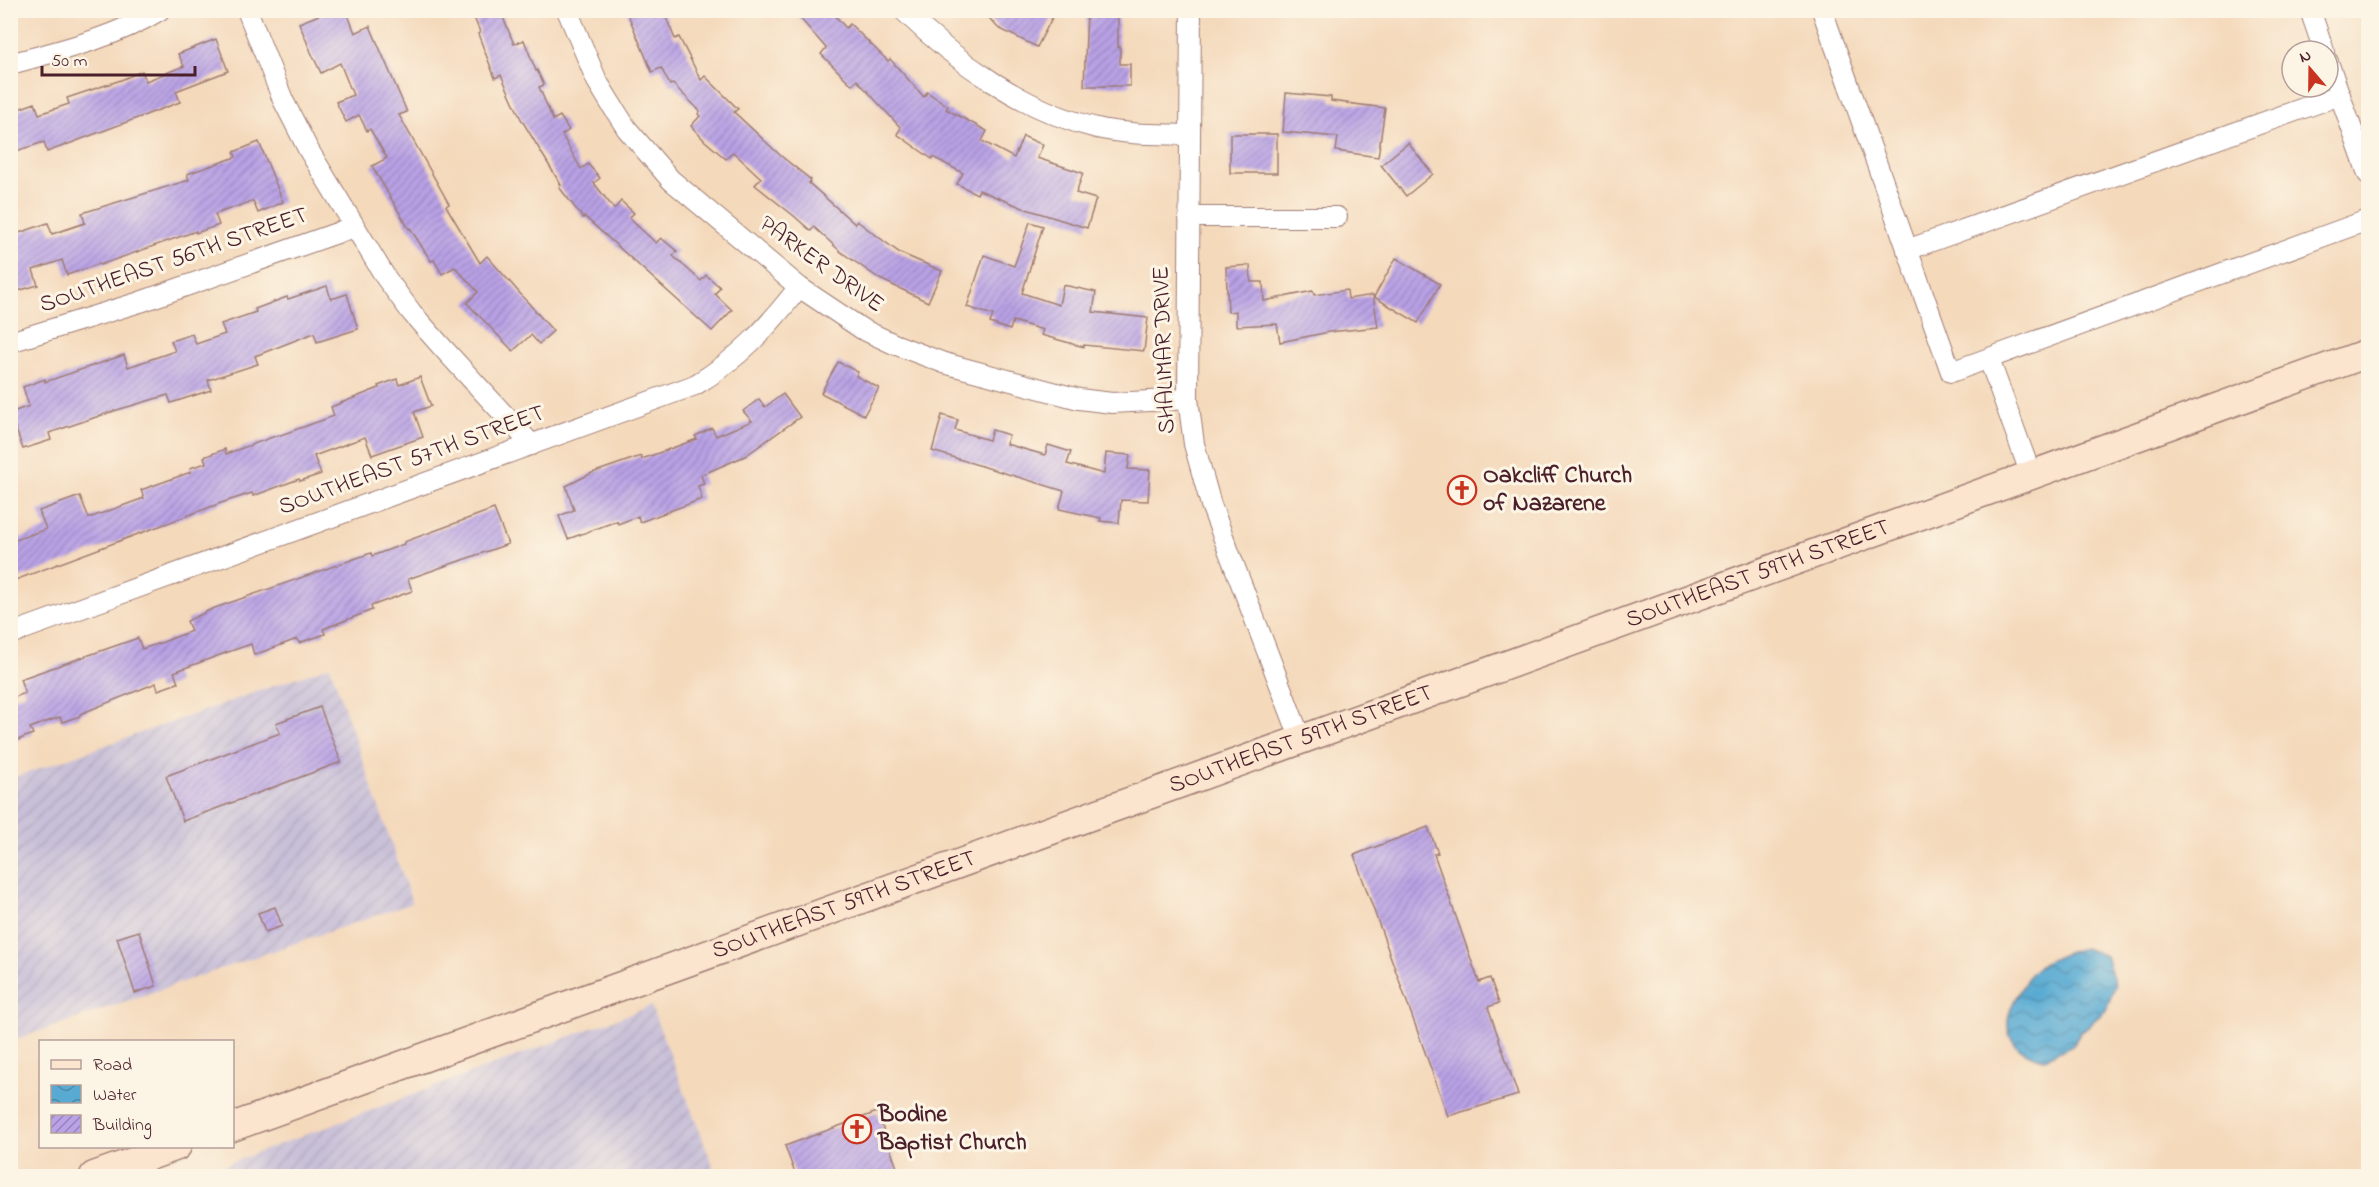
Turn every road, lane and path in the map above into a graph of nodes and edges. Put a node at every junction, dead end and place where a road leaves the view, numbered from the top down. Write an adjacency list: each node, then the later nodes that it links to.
1 (160, 10): 9 (street)
2 (247, 10): 17 (street)
3 (567, 10): 19 (street, PARKER DRIVE)
4 (903, 10): 12 (street)
5 (1191, 10): 12 (street, SHALIMAR DRIVE)
6 (1822, 10): 18 (street)
7 (2310, 10): 8 (street)
8 (2320, 39)
9 (10, 64)
10 (2340, 95): 13 (street)
11 (2329, 99): 18 (street)
12 (1189, 135): 14 (street, SHALIMAR DRIVE)
13 (2368, 174)
14 (1189, 217): 15 (street); 23 (street, SHALIMAR DRIVE)
15 (1337, 218)
16 (2368, 220): 22 (street)
17 (354, 226): 20 (street, SOUTHEAST 56TH STREET); 24 (street)
18 (1907, 250): 22 (street)
19 (799, 287): 23 (street, PARKER DRIVE); 24 (street, SOUTHEAST 57TH STREET)
20 (10, 342)
21 (2368, 353): 25 (main road, SOUTHEAST 59TH STREET)
22 (1989, 358): 25 (street)
23 (1188, 399): 27 (street, SHALIMAR DRIVE)
24 (532, 445): 26 (street, SOUTHEAST 57TH STREET)
25 (2031, 475): 27 (main road, SOUTHEAST 59TH STREET)
26 (10, 634)
27 (1301, 740): 28 (main road, SOUTHEAST 59TH STREET)
28 (234, 1126)
29 (171, 1148): 30 (main road)
30 (94, 1176)

